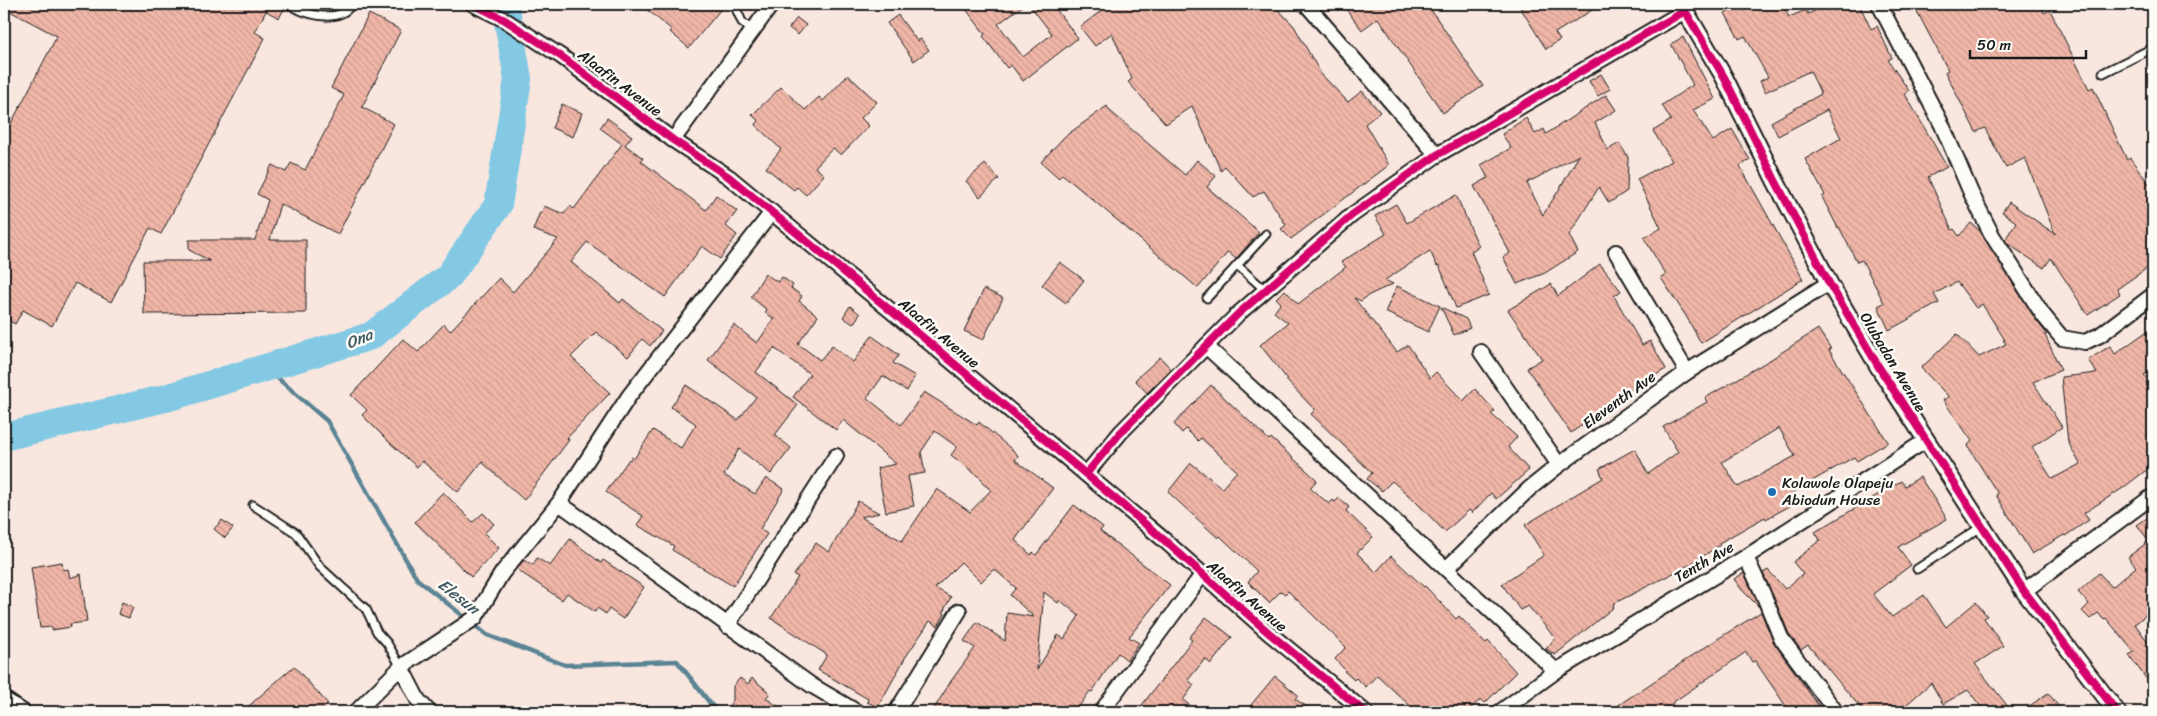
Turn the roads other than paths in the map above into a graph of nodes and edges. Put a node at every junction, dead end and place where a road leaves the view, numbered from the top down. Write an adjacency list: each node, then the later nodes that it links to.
1 (297, 4): 2 (lane)
2 (352, 4)
3 (473, 4): 12 (street, Alaafin Avenue)
4 (735, 4): 9 (lane)
5 (772, 4): 9 (street)
6 (1306, 4): 13 (street)
7 (1879, 4): 20 (street)
8 (1683, 7): 13 (street); 18 (street, Olubadan Avenue)
9 (752, 30): 12 (street)
10 (2153, 48): 11 (lane)
11 (2103, 73)
12 (673, 140): 14 (street, Alaafin Avenue)
13 (1437, 155): 19 (street)
14 (772, 212): 28 (street, Alaafin Avenue); 30 (street)
15 (1266, 234): 17 (lane)
16 (1616, 252): 24 (street)
17 (1237, 265): 19 (lane); 21 (lane)
18 (1830, 283): 24 (street, Eleventh Ave); 25 (street, Olubadan Avenue)
19 (1265, 290): 22 (street)
20 (2153, 296)
21 (1206, 298)
22 (1206, 346): 28 (street); 34 (street)
23 (1481, 352): 27 (street)
24 (1687, 372): 27 (street, Eleventh Ave)
25 (1925, 441): 32 (street, Olubadan Avenue); 33 (street, Tenth Ave)
26 (836, 456): 39 (street)
27 (1559, 465): 34 (street, Eleventh Ave)
28 (1086, 474): 36 (street, Alaafin Avenue)
29 (2153, 496): 37 (street)
30 (559, 503): 39 (street); 40 (street)
31 (253, 505): 40 (lane)
32 (1981, 526): 35 (lane); 37 (street, Olubadan Avenue)
33 (1746, 557): 41 (street, Tenth Ave); 43 (street)
34 (1447, 568): 41 (street)
35 (1917, 569)
36 (1202, 575): 49 (street); 50 (street, Alaafin Avenue)
37 (2024, 591): 52 (street, Olubadan Avenue)
38 (959, 610): 48 (street)
39 (727, 626): 47 (street)
40 (401, 667): 45 (street); 46 (street)
41 (1556, 671): 51 (street, Tenth Ave)
42 (4, 699): 44 (street)
43 (1834, 708)
44 (23, 712)
45 (356, 712)
46 (429, 712)
47 (857, 712)
48 (896, 712)
49 (1101, 712)
50 (1365, 712)
51 (1500, 712)
52 (2117, 712)

